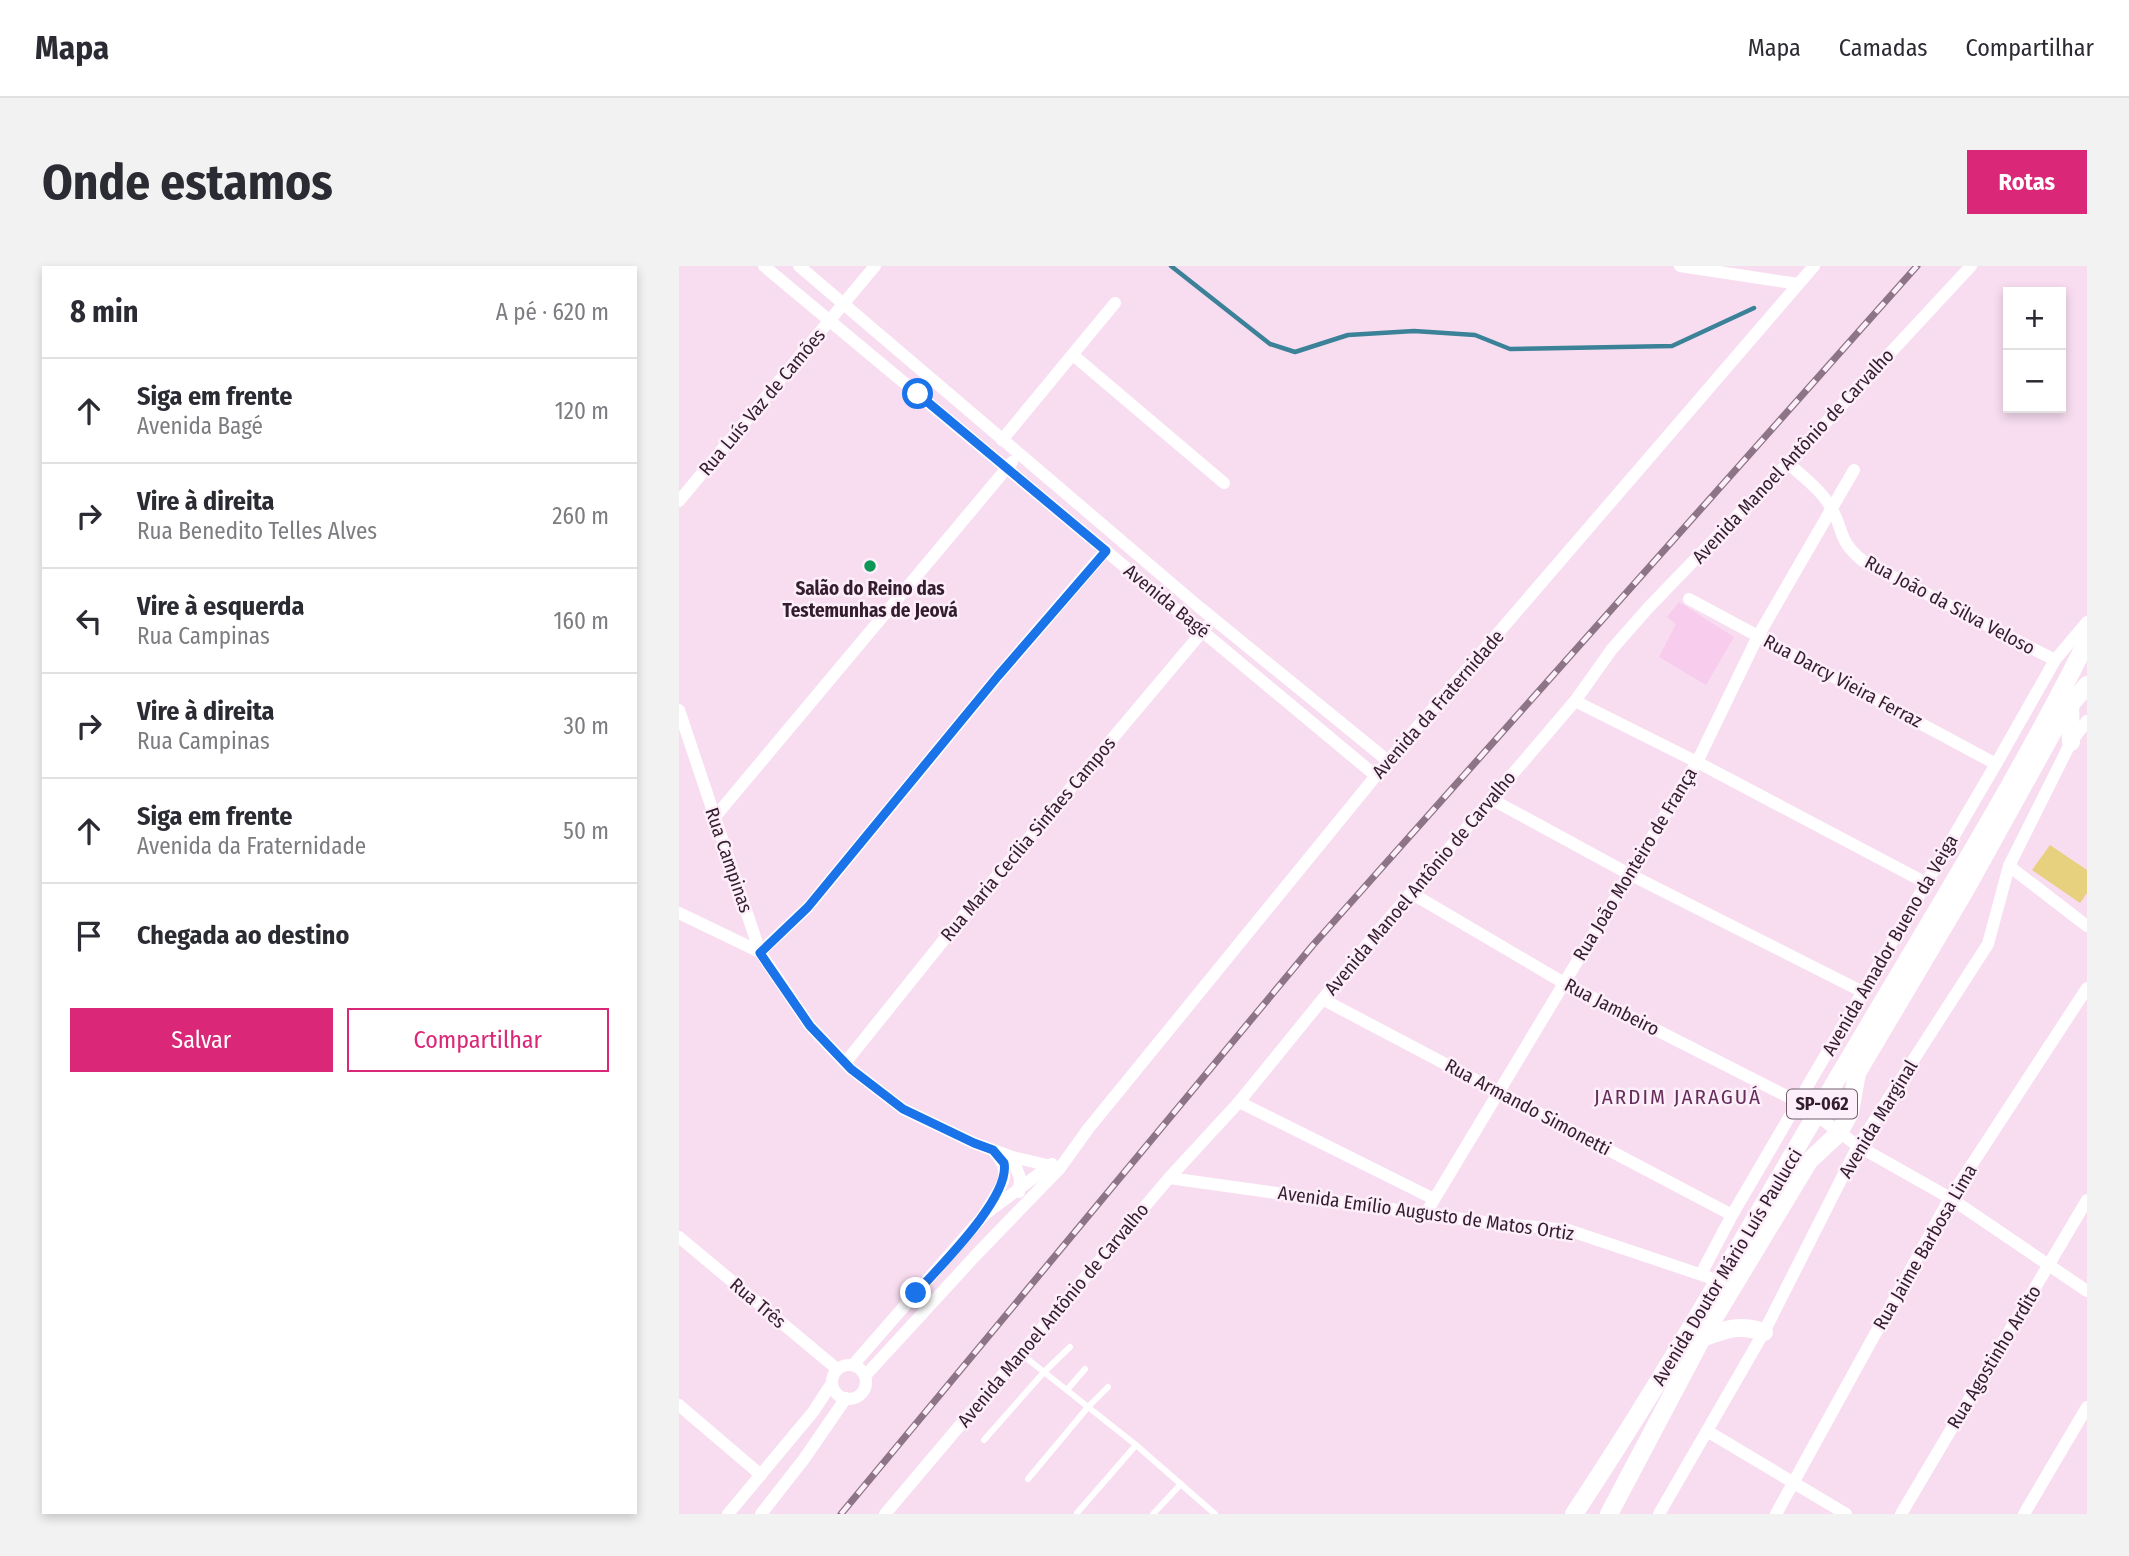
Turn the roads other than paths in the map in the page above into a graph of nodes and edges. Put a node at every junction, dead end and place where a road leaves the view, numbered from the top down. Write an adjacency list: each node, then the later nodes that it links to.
1 (764, 266): 10 (street, Avenida Bagé)
2 (799, 266): 9 (street, Avenida Bagé)
3 (875, 266): 9 (street, Rua Luís Vaz de Camões)
4 (1680, 266): 7 (street)
5 (1814, 266): 7 (street, Avenida da Fraternidade)
6 (1971, 266): 14 (street, Avenida Manoel Antônio de Carvalho)
7 (1798, 284): 34 (street, Avenida da Fraternidade)
8 (1115, 303): 11 (street)
9 (845, 304): 10 (street, Rua Luís Vaz de Camões); 12 (street, Avenida Bagé)
10 (830, 321): 15 (street, Avenida Bagé); 18 (street, Rua Luís Vaz de Camões)
11 (1073, 355): 12 (street); 17 (street)
12 (1002, 440): 13 (street, Avenida Bagé)
13 (1019, 454): 15 (street); 22 (street, Avenida Bagé)
14 (1788, 463): 19 (street); 30 (street, Avenida Manoel Antônio de Carvalho)
15 (1007, 468): 20 (street, Avenida Bagé); 39 (street)
16 (1854, 470): 19 (street, Rua João Monteiro de França)
17 (1224, 483)
18 (679, 501)
19 (1832, 509): 25 (street, Rua João Monteiro de França); 27 (street, Rua João da Silva Veloso)
20 (1106, 551): 24 (street, Avenida Bagé); 46 (street)
21 (1689, 599): 25 (street, Rua Darcy Vieira Ferraz)
22 (1214, 618): 24 (street, Rua Maria Cecília Sinfaes Campos); 34 (street, Avenida Bagé)
23 (2087, 622): 27 (street, Avenida Amador Bueno da Veiga)
24 (1203, 630): 37 (street, Avenida Bagé); 51 (street, Rua Maria Cecília Sinfaes Campos)
25 (1758, 636): 35 (street, Rua João Monteiro de França); 36 (street, Rua Darcy Vieira Ferraz)
26 (2087, 641): 29 (main road, SP-062)
27 (2055, 660): 36 (street, Avenida Amador Bueno da Veiga)
28 (2087, 685): 29 (main road, SP-062)
29 (2066, 697): 33 (main road); 55 (main road, Avenida Doutor Mário Luís Paulucci / SP-062); 56 (main road, Avenida Doutor Mário Luís Paulucci / SP-062)
30 (1575, 701): 35 (street); 38 (street, Avenida Manoel Antônio de Carvalho)
31 (679, 710): 39 (street, Rua Campinas)
32 (2087, 721): 33 (street, Avenida Marginal)
33 (2071, 742): 40 (street, Avenida Marginal)
34 (1388, 761): 37 (street, Avenida da Fraternidade)
35 (1697, 762): 41 (street, Rua João Monteiro de França); 42 (street)
36 (1996, 764): 42 (street, Avenida Amador Bueno da Veiga)
37 (1376, 776): 60 (street, Avenida da Fraternidade)
38 (1491, 799): 41 (street); 43 (street, Avenida Manoel Antônio de Carvalho)
39 (715, 818): 46 (street, Rua Campinas)
40 (2009, 866): 45 (street); 57 (street, Avenida Marginal)
41 (1629, 874): 47 (street, Rua João Monteiro de França); 49 (street)
42 (1926, 883): 49 (street, Avenida Amador Bueno da Veiga)
43 (1411, 893): 47 (street, Rua Jambeiro); 50 (street, Avenida Manoel Antônio de Carvalho)
44 (679, 913): 46 (street)
45 (2087, 926)
46 (760, 953): 51 (street, Rua Campinas)
47 (1564, 983): 52 (street, Rua João Monteiro de França); 54 (street, Rua Jambeiro)
48 (2087, 988): 63 (street, Rua Jaime Barbosa Lima)
49 (1863, 992): 54 (street, Avenida Amador Bueno da Veiga)
50 (1324, 1000): 52 (street, Rua Armando Simonetti); 53 (street, Avenida Manoel Antônio de Carvalho)
51 (845, 1063): 58 (street, Rua Campinas)
52 (1499, 1092): 64 (street, Rua João Monteiro de França); 68 (street, Rua Armando Simonetti)
53 (1239, 1102): 61 (street, Avenida Manoel Antônio de Carvalho); 64 (street)
54 (1798, 1102): 55 (street, Rua Jambeiro); 68 (street, Avenida Amador Bueno da Veiga)
55 (1816, 1115): 56 (street, Rua Jambeiro); 72 (main road, Avenida Doutor Mário Luís Paulucci / SP-062)
56 (1839, 1133): 57 (street, Rua Jambeiro); 75 (main road, Avenida Doutor Mário Luís Paulucci / SP-062)
57 (1857, 1146): 63 (street, Rua Jambeiro); 74 (street, Avenida Marginal)
58 (993, 1150): 59 (street, Rua Campinas); 67 (street)
59 (1011, 1157): 60 (street, Rua Campinas); 62 (street)
60 (1054, 1167): 62 (street, Avenida da Fraternidade); 70 (street, Avenida da Fraternidade)
61 (1169, 1178): 66 (street, Avenida Emílio Augusto de Matos Ortiz); 77 (street, Avenida Manoel Antônio de Carvalho)
62 (1021, 1188): 67 (street, Avenida da Fraternidade); 70 (street)
63 (1950, 1198): 71 (street, Rua Jambeiro); 95 (street, Rua Jaime Barbosa Lima)
64 (1434, 1199): 66 (street, Rua João Monteiro de França)
65 (2087, 1200): 71 (street, Rua Agostinho Ardito)
66 (1426, 1213): 72 (street, Avenida Emílio Augusto de Matos Ortiz)
67 (984, 1215): 78 (street, Avenida da Fraternidade)
68 (1732, 1215): 72 (street, Avenida Amador Bueno da Veiga)
69 (679, 1237): 79 (street, Rua Três)
70 (976, 1255): 82 (street, Avenida da Fraternidade)
71 (2048, 1266): 73 (street, Rua Jambeiro); 108 (street, Rua Agostinho Ardito)
72 (1710, 1278): 103 (main road, Avenida Doutor Mário Luís Paulucci / SP-062)
73 (2087, 1292)
74 (1764, 1332): 75 (main road); 90 (street, Avenida Marginal)
75 (1702, 1338): 104 (main road, Avenida Doutor Mário Luís Paulucci / SP-062)
76 (1070, 1348): 81 (lane)
77 (1020, 1353): 81 (lane); 100 (street, Avenida Manoel Antônio de Carvalho)
78 (853, 1365): 79 (street); 82 (street)
79 (837, 1369): 83 (street)
80 (1085, 1369): 85 (lane)
81 (1044, 1372): 85 (lane); 91 (lane)
82 (865, 1376): 86 (street, Avenida da Fraternidade)
83 (832, 1383): 86 (street); 93 (street)
84 (1108, 1387): 88 (lane)
85 (1067, 1390): 88 (lane)
86 (846, 1398): 99 (street, Avenida da Fraternidade)
87 (679, 1405): 93 (street)
88 (1089, 1407): 92 (lane); 94 (lane)
89 (2087, 1407): 109 (street)
90 (1707, 1431): 95 (street); 105 (street, Avenida Marginal)
91 (984, 1440)
92 (1136, 1445): 96 (lane); 97 (lane)
93 (761, 1475): 98 (street)
94 (1028, 1479)
95 (1794, 1483): 106 (street, Rua Jaime Barbosa Lima); 107 (street)
96 (1181, 1484): 101 (lane); 102 (lane)
97 (1077, 1513)
98 (728, 1514)
99 (761, 1514)
100 (885, 1514)
101 (1153, 1514)
102 (1215, 1514)
103 (1574, 1514)
104 (1609, 1514)
105 (1659, 1514)
106 (1776, 1514)
107 (1846, 1514)
108 (1901, 1514)
109 (2024, 1514)

